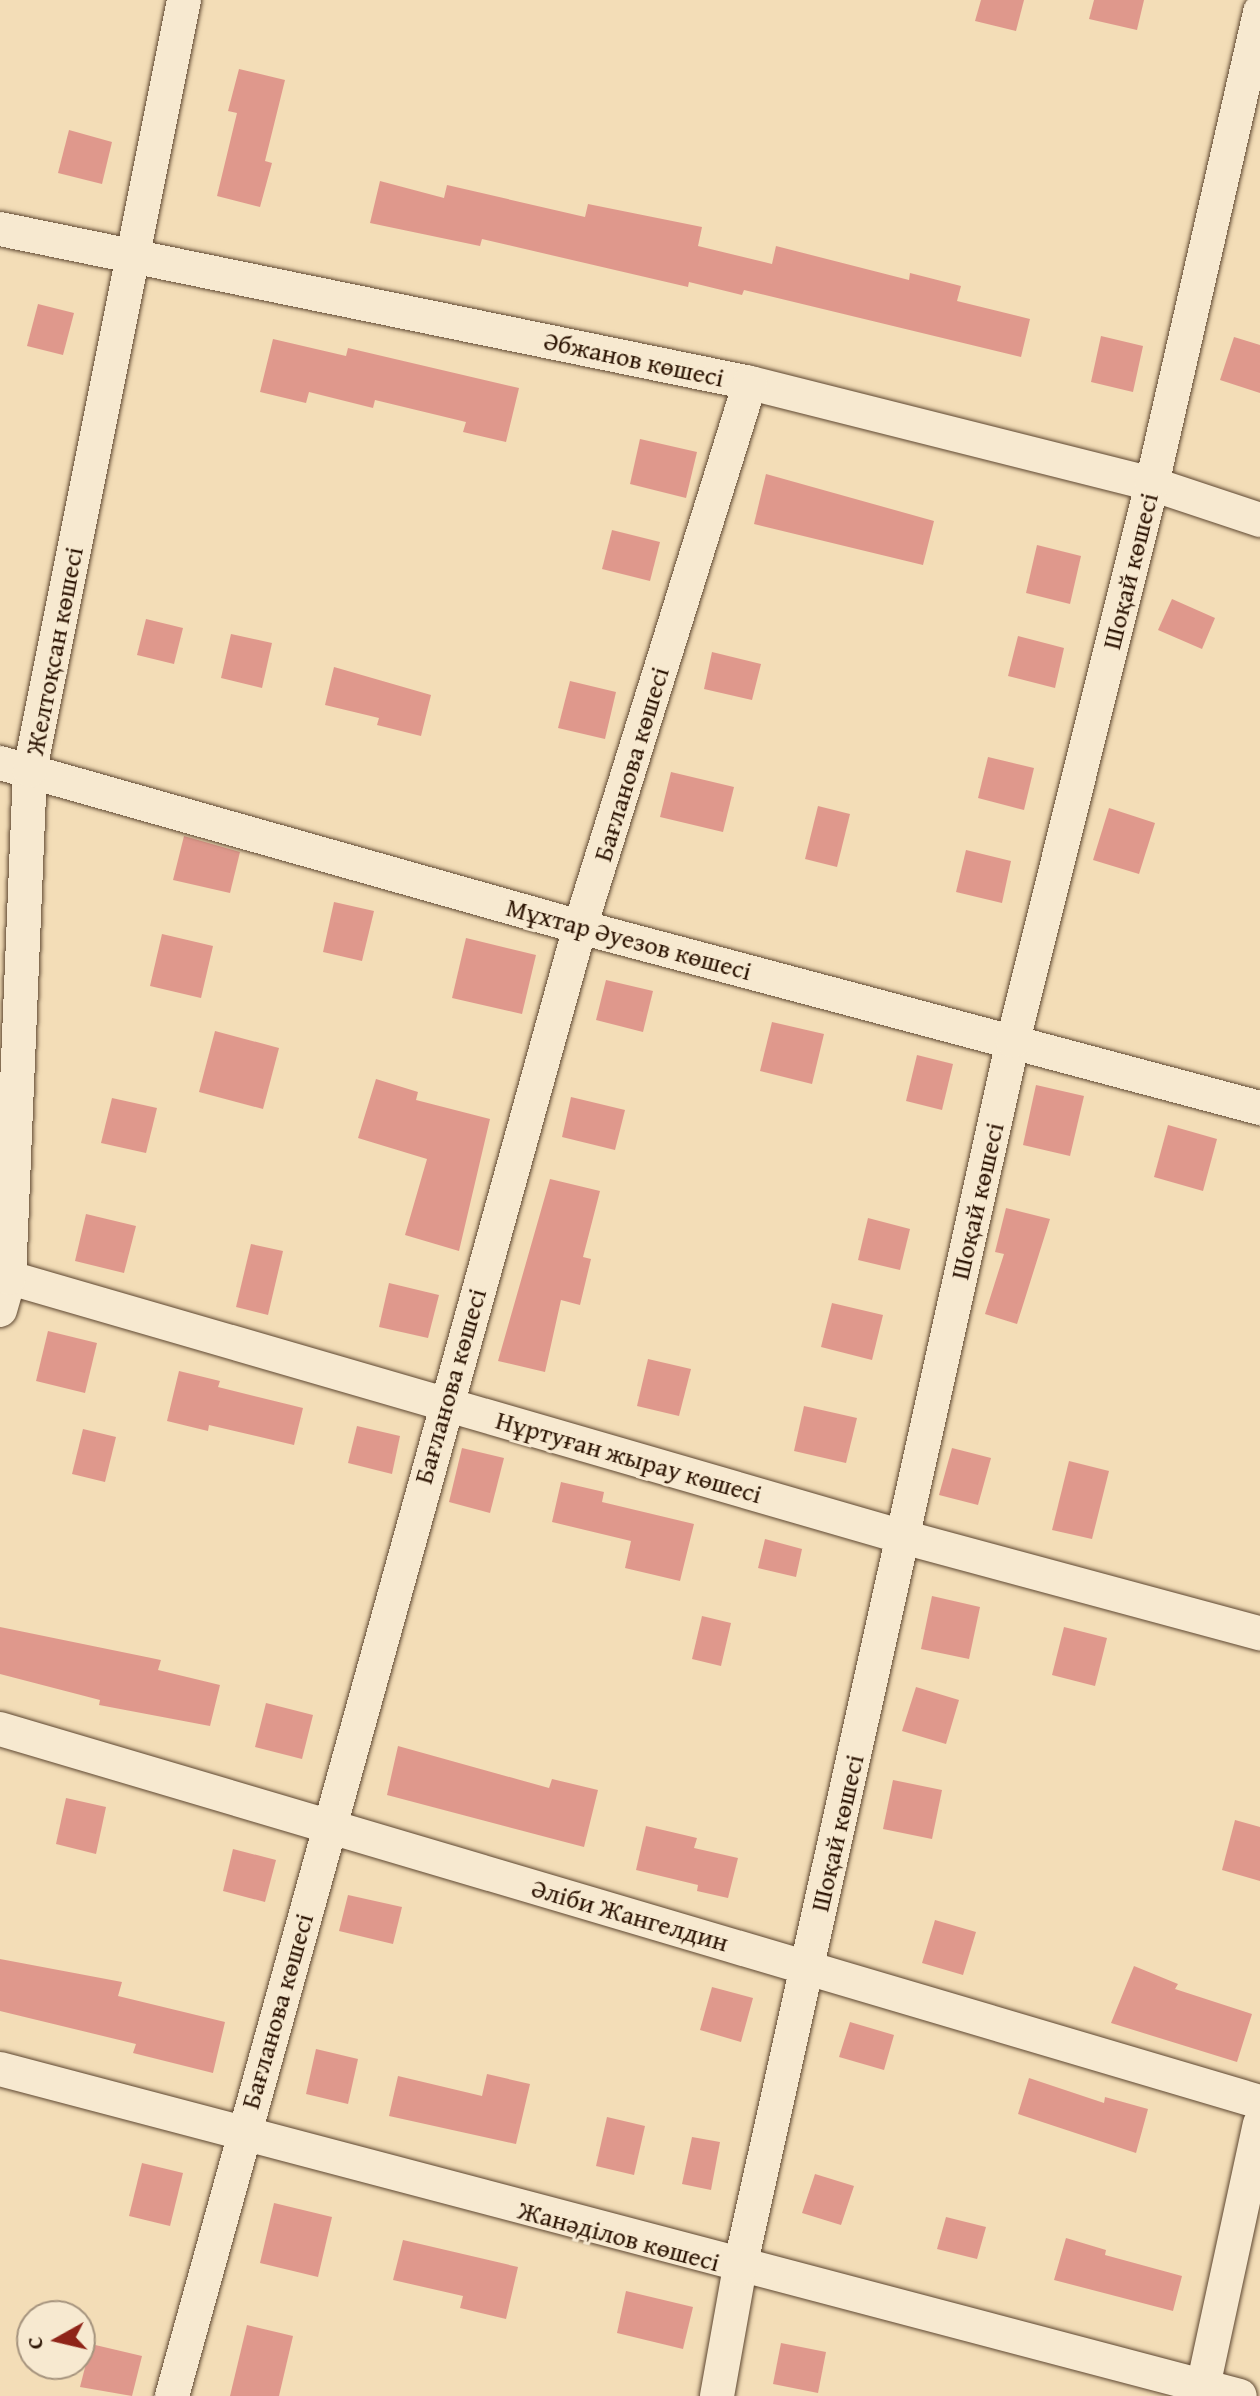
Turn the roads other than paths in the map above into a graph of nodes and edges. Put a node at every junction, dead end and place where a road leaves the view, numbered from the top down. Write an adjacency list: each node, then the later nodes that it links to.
1 (184, 0): 4 (street, Желтоқсан көшесі)
2 (1260, 11): 6 (street, Шоқай көшесі)
3 (0, 229): 4 (street, Әбжанов көшесі)
4 (133, 256): 5 (street, Әбжанов көшесі); 8 (street, Желтоқсан көшесі)
5 (750, 383): 6 (street, Әбжанов көшесі); 9 (street, Бағланова көшесі)
6 (1152, 484): 7 (street, Әбжанов көшесі); 10 (street, Шоқай көшесі)
7 (1260, 520)
8 (15, 766): 9 (street, Мұхтар Әуезов көшесі); 12 (street, Желтоқсан көшесі)
9 (580, 927): 10 (street, Мұхтар Әуезов көшесі); 13 (street, Бағланова көшесі)
10 (1013, 1041): 11 (street, Мұхтар Әуезов көшесі); 14 (street, Шоқай көшесі)
11 (1260, 1108)
12 (3, 1288): 13 (street, Нұртуған жырау көшесі)
13 (445, 1402): 14 (street, Нұртуған жырау көшесі); 17 (street, Бағланова көшесі)
14 (903, 1537): 15 (street, Нұртуған жырау көшесі); 18 (street, Шоқай көшесі)
15 (1260, 1633)
16 (0, 1729): 17 (street, Әліби Жангелдин)
17 (328, 1827): 18 (street, Әліби Жангелдин); 22 (street, Бағланова көшесі)
18 (807, 1967): 20 (street, Әліби Жангелдин); 23 (street, Шоқай көшесі)
19 (0, 2069): 22 (street, Жанәділов көшесі)
20 (1260, 2102)
21 (1260, 2124): 24 (street)
22 (242, 2136): 23 (street, Жанәділов көшесі); 25 (street, Бағланова көшесі)
23 (740, 2267): 24 (street, Жанәділов көшесі); 26 (street, Шоқай көшесі)
24 (1201, 2392): 27 (street, Жанәділов көшесі)
25 (172, 2396)
26 (717, 2396)
27 (1240, 2396)

